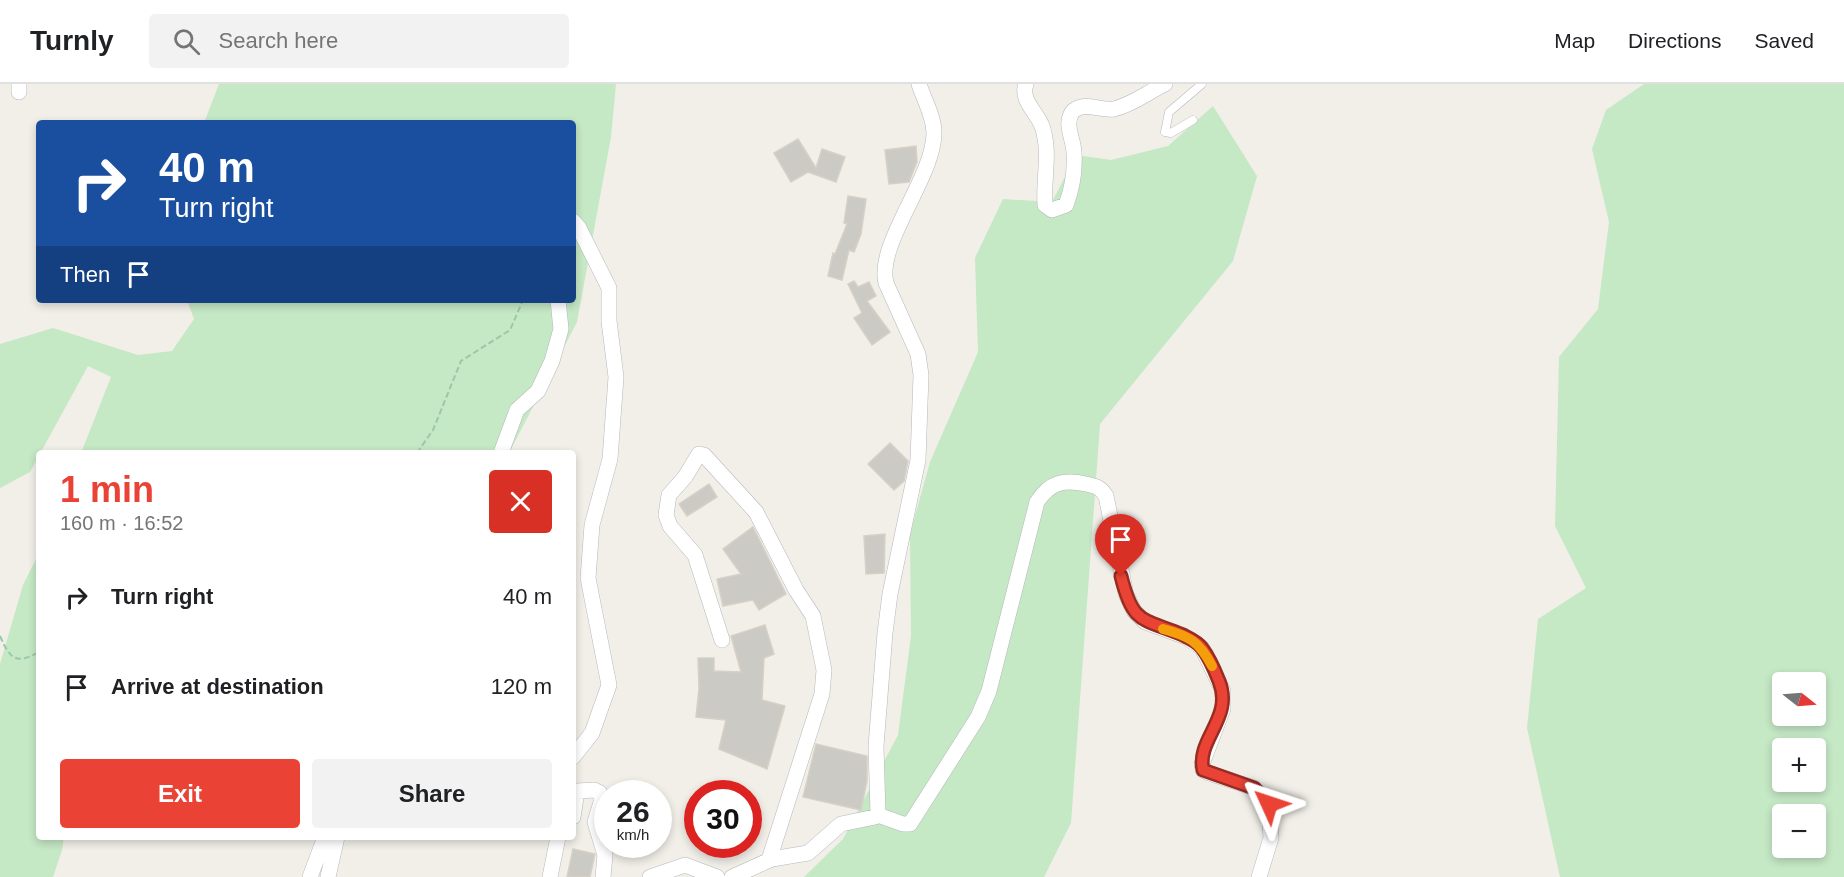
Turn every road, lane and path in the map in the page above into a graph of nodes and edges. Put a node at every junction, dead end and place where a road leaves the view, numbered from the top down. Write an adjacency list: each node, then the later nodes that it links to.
1 (919, 84): 16 (street)
2 (1026, 84): 3 (street)
3 (1165, 84)
4 (1202, 84): 5 (lane)
5 (1192, 120)
6 (576, 224): 14 (street)
7 (522, 303): 9 (path)
8 (558, 303): 10 (street)
9 (419, 450)
10 (502, 450)
11 (0, 636): 13 (path)
12 (722, 640): 20 (street)
13 (36, 653)
14 (576, 753)
15 (576, 798): 24 (street)
16 (878, 814): 20 (street); 28 (street)
17 (324, 840): 21 (street)
18 (336, 840): 22 (street)
19 (557, 840): 23 (street)
20 (769, 860): 27 (street)
21 (310, 877)
22 (328, 877)
23 (550, 877)
24 (603, 877)
25 (650, 877): 26 (street)
26 (717, 877)
27 (732, 877)
28 (1259, 877)

